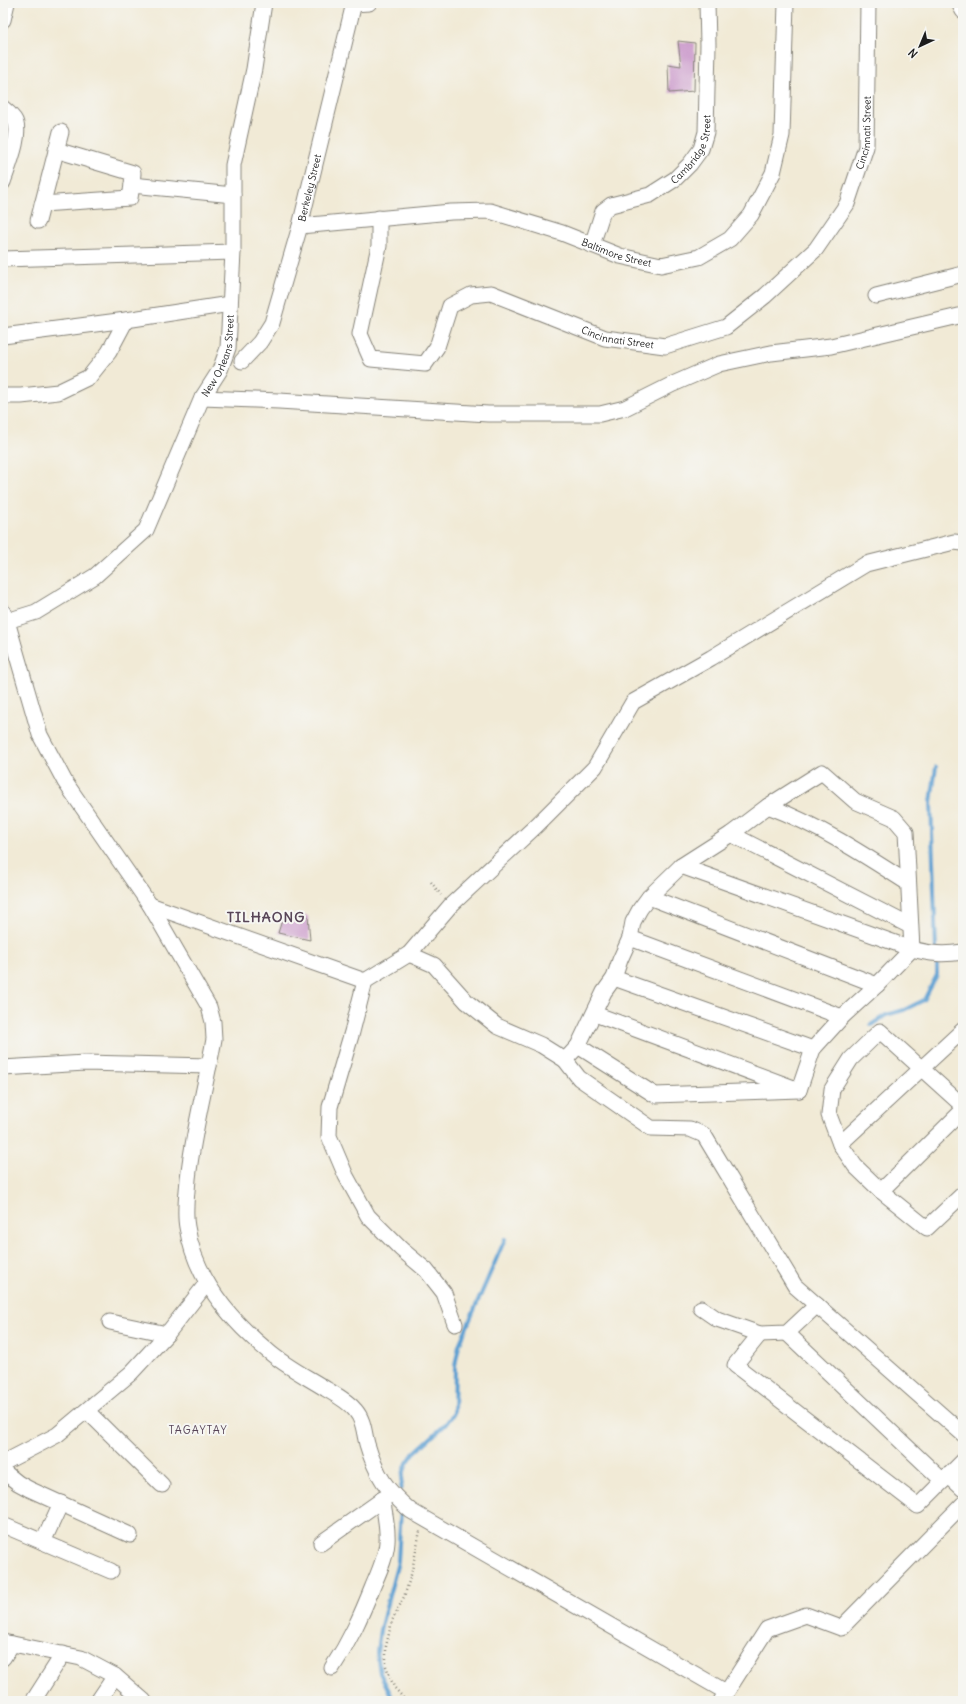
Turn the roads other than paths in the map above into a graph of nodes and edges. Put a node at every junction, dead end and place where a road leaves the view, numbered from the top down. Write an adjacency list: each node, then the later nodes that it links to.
1 (7, 3): 10 (street)
2 (264, 3): 16 (street, New Orleans Street)
3 (369, 3): 8 (street, Berkeley Street)
4 (707, 3): 21 (street, Cambridge Street)
5 (786, 3): 21 (street, Baltimore Street)
6 (868, 3): 18 (street, Cincinnati Street)
7 (960, 3): 9 (street)
8 (354, 4): 20 (street, Berkeley Street)
9 (963, 11)
10 (3, 20)
11 (3, 108): 14 (street)
12 (61, 132): 13 (street)
13 (56, 150): 15 (street); 17 (street)
14 (3, 182)
15 (132, 184): 16 (street); 17 (street)
16 (233, 195): 22 (street, New Orleans Street)
17 (42, 204): 19 (street)
18 (379, 218): 20 (street, Baltimore Street); 21 (street, Baltimore Street)
19 (38, 221)
20 (300, 226): 30 (street, Berkeley Street)
21 (592, 245)
22 (233, 252): 23 (street); 26 (street, New Orleans Street)
23 (3, 259)
24 (963, 274): 25 (street)
25 (876, 296)
26 (230, 304): 28 (street); 32 (street, New Orleans Street)
27 (963, 315): 32 (street)
28 (126, 320): 29 (street); 31 (street)
29 (3, 336)
30 (242, 361)
31 (3, 396)
32 (202, 398): 34 (street, New Orleans Street)
33 (963, 543): 45 (street)
34 (5, 617): 40 (street)
35 (768, 806): 36 (street); 38 (street); 38 (street)
36 (731, 834): 37 (street); 41 (street)
37 (681, 866): 39 (street); 43 (street)
38 (908, 883): 41 (street)
39 (649, 897): 42 (street); 48 (street)
40 (150, 905): 47 (street); 55 (street)
41 (910, 926): 43 (street)
42 (630, 938): 46 (street); 50 (street)
43 (912, 949): 44 (street); 48 (street)
44 (963, 952)
45 (409, 954): 47 (street); 54 (street)
46 (614, 978): 49 (street); 53 (street)
47 (365, 981): 68 (street)
48 (877, 985): 50 (street)
49 (595, 1014): 52 (street); 58 (street)
50 (842, 1017): 53 (street)
51 (963, 1030): 57 (street)
52 (578, 1046): 54 (street); 58 (street)
53 (813, 1049): 58 (street)
54 (565, 1060): 65 (street)
55 (209, 1066): 56 (street); 64 (street)
56 (3, 1068)
57 (922, 1068): 59 (street); 61 (street); 61 (street)
58 (799, 1090)
59 (963, 1106)
60 (963, 1110): 62 (street)
61 (840, 1144): 62 (street)
62 (881, 1191): 63 (street)
63 (963, 1194)
64 (207, 1283): 70 (street); 80 (street)
65 (817, 1306): 69 (street); 73 (street)
66 (701, 1308): 71 (street)
67 (110, 1322): 70 (street)
68 (456, 1324)
69 (787, 1333): 71 (street); 77 (street)
70 (167, 1334): 72 (street)
71 (760, 1334): 77 (street)
72 (87, 1411): 75 (street); 78 (street)
73 (963, 1434)
74 (963, 1461): 77 (street)
75 (3, 1463)
76 (3, 1471): 81 (street)
77 (945, 1478): 79 (street)
78 (162, 1485)
79 (963, 1490)
80 (387, 1496): 86 (street); 91 (street); 93 (street)
81 (61, 1503): 84 (street); 85 (street)
82 (963, 1504): 93 (street)
83 (3, 1525): 85 (street)
84 (130, 1535)
85 (43, 1542): 87 (street)
86 (320, 1543)
87 (111, 1571)
88 (8, 1643): 89 (street); 90 (street)
89 (63, 1654): 92 (street); 94 (street)
90 (3, 1658)
91 (332, 1668)
92 (115, 1676): 95 (street); 96 (street)
93 (724, 1696)
94 (33, 1701)
95 (98, 1701)
96 (144, 1701)

